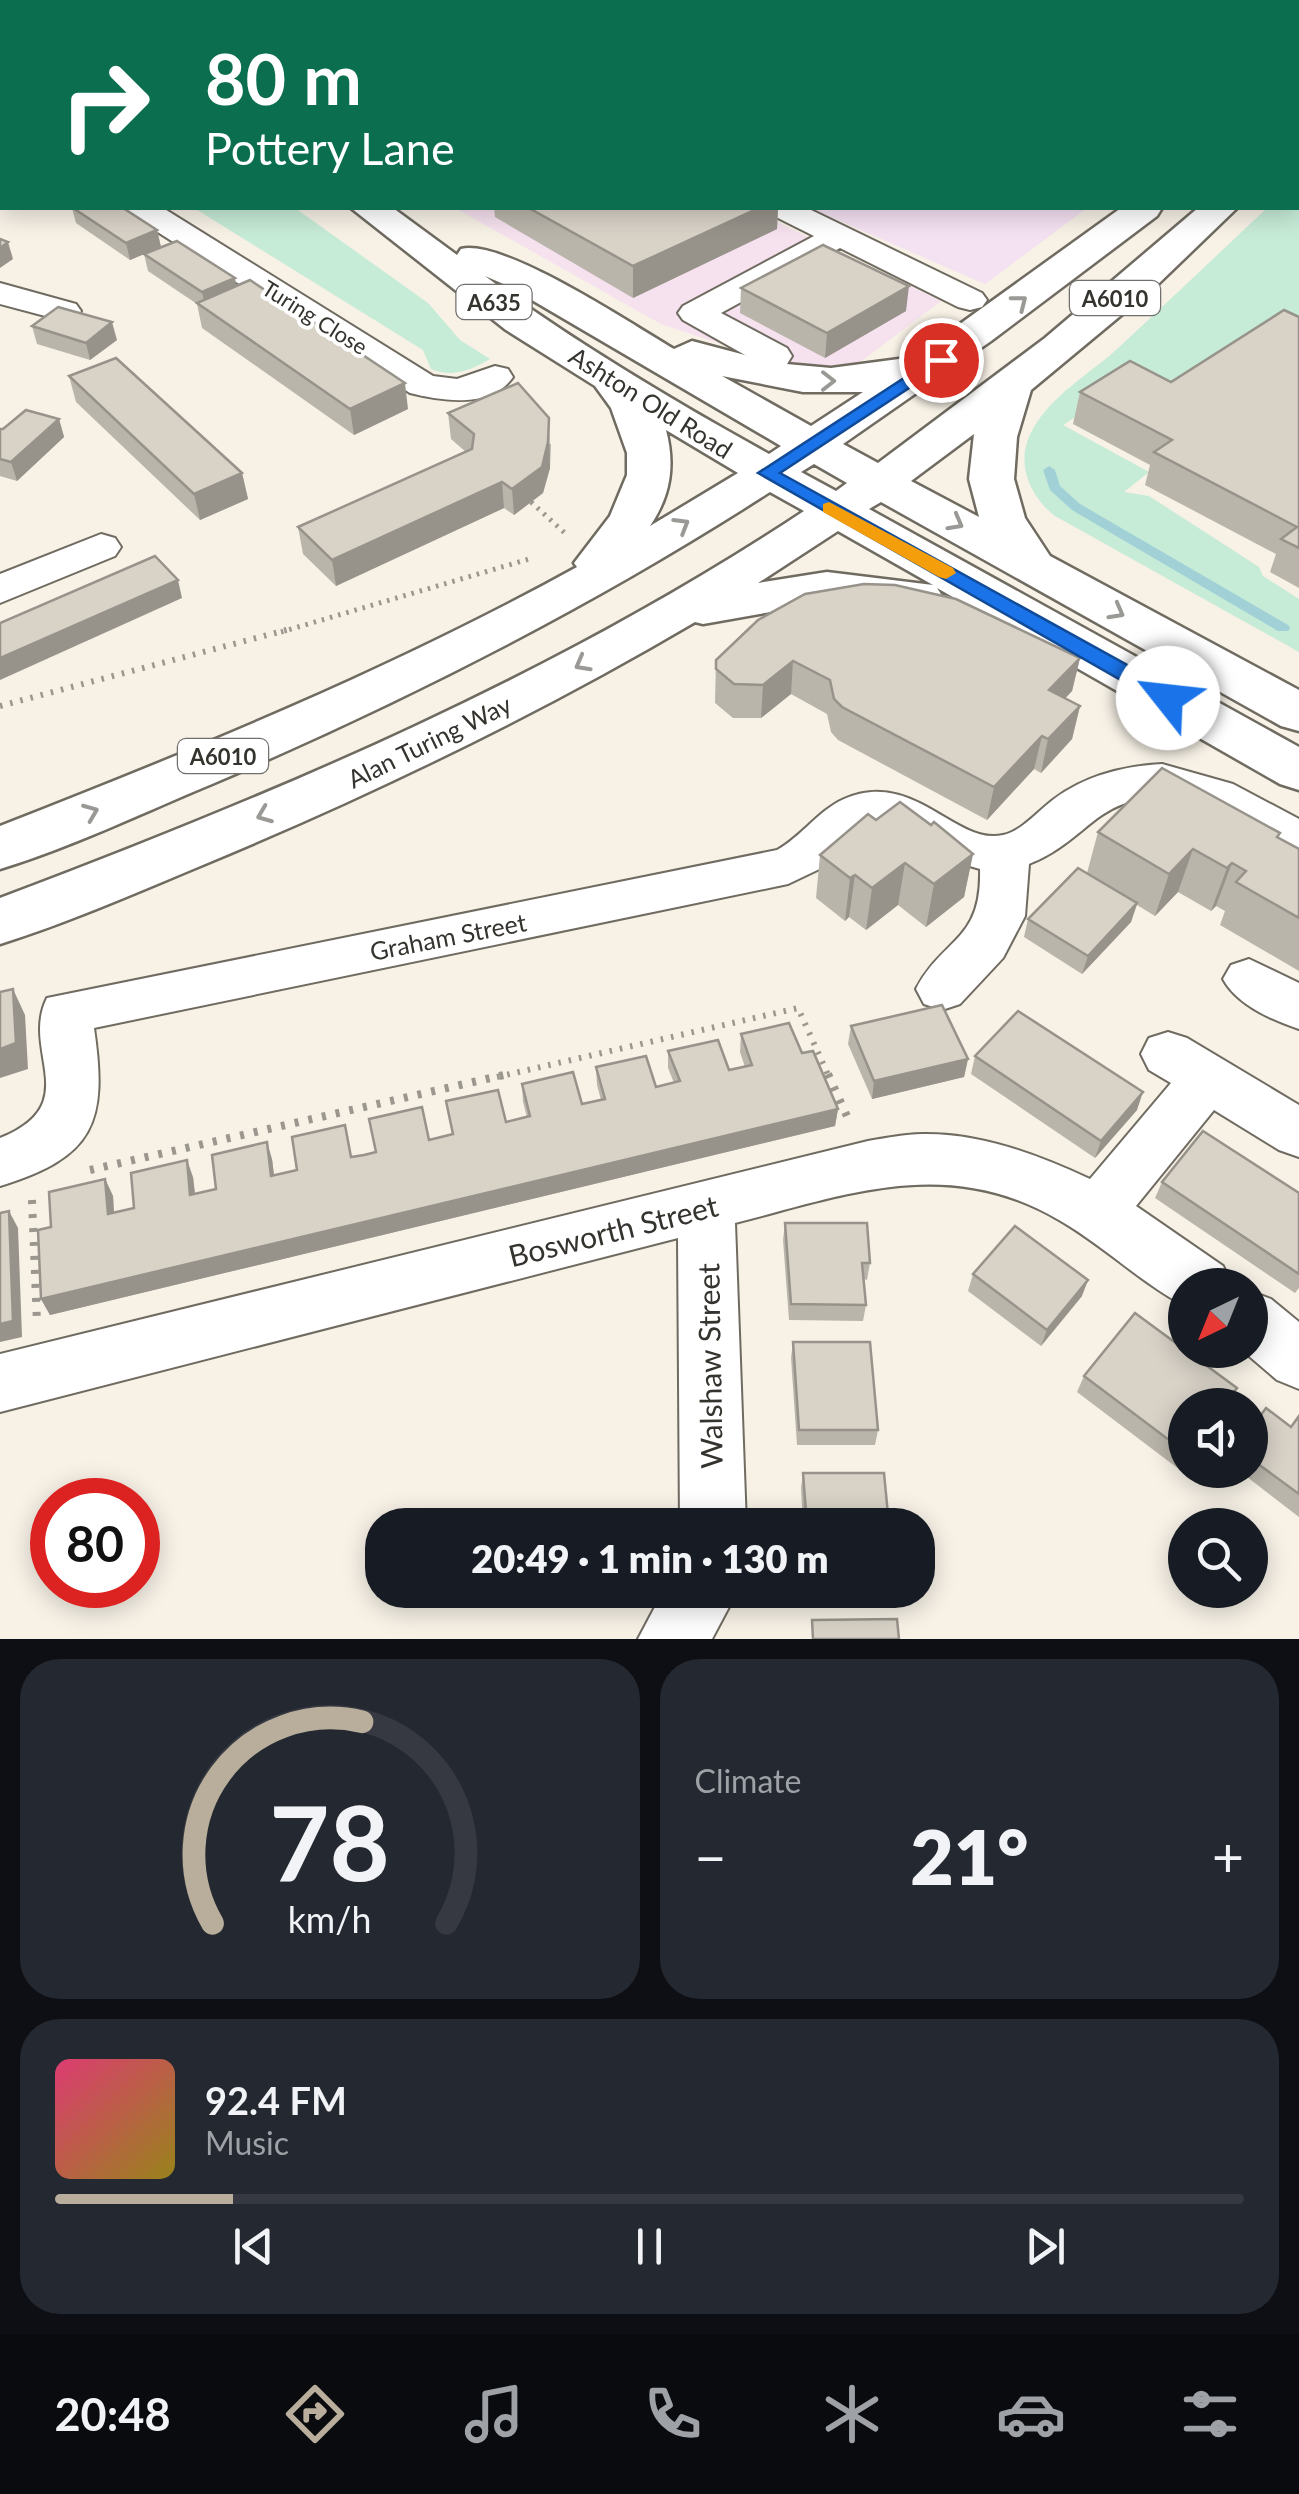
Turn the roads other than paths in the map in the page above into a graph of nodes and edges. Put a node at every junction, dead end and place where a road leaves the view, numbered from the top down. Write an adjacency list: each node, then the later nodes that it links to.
1 (145, 210): 14 (street, Turing Close)
2 (787, 210): 7 (street)
3 (1141, 210): 13 (highway, A6010, one-way to 3)
4 (1186, 210): 17 (highway)
5 (1217, 210): 16 (highway, A6010)
6 (377, 212): 11 (highway, Ashton Old Road / A635); 15 (highway, Ashton Old Road / A635)
7 (840, 236): 9 (street); 12 (street)
8 (0, 293): 10 (street)
9 (970, 300)
10 (64, 311)
11 (599, 322): 13 (highway, one-way to 13); 17 (highway, Ashton Old Road / A635)
12 (774, 356)
13 (941, 360): 17 (highway, A6010)
14 (496, 377)
15 (610, 378): 18 (highway, Ashton Old Road / A635); 21 (highway)
16 (1011, 387): 17 (highway, A6010); 20 (highway)
17 (846, 463): 18 (highway); 18 (highway, A6010); 20 (highway, Ashton Old Road / A635, one-way to 20)
18 (801, 492): 21 (highway, A6010, one-way to 18); 23 (highway, Alan Turing Way / A6010); 24 (highway, Ashton Old Road / A635); 26 (highway)
19 (101, 547): 22 (street)
20 (1032, 564): 25 (highway, Ashton Old Road / A635, one-way to 25)
21 (572, 565): 26 (highway, A6010)
22 (0, 590)
23 (668, 617): 24 (highway); 31 (highway, Alan Turing Way / A6010, one-way to 31)
24 (1070, 642): 27 (highway, Ashton Old Road / A635)
25 (1299, 713)
26 (254, 743): 29 (highway, A6010, one-way to 26)
27 (1299, 771)
28 (1299, 841): 30 (street)
29 (0, 848)
30 (1004, 853): 33 (street); 36 (street, Graham Street)
31 (0, 922)
32 (1249, 979): 34 (street)
33 (942, 989)
34 (1299, 1008)
35 (1299, 1133): 38 (street)
36 (15, 1173)
37 (706, 1206): 38 (street, Bosworth Street); 42 (street, Bosworth Street); 43 (street, Walshaw Street)
38 (1098, 1212): 39 (street, Bosworth Street)
39 (1178, 1268)
40 (1268, 1334): 41 (street)
41 (1299, 1360)
42 (20, 1378)
43 (713, 1508)
44 (692, 1608): 45 (street)
45 (672, 1639)

